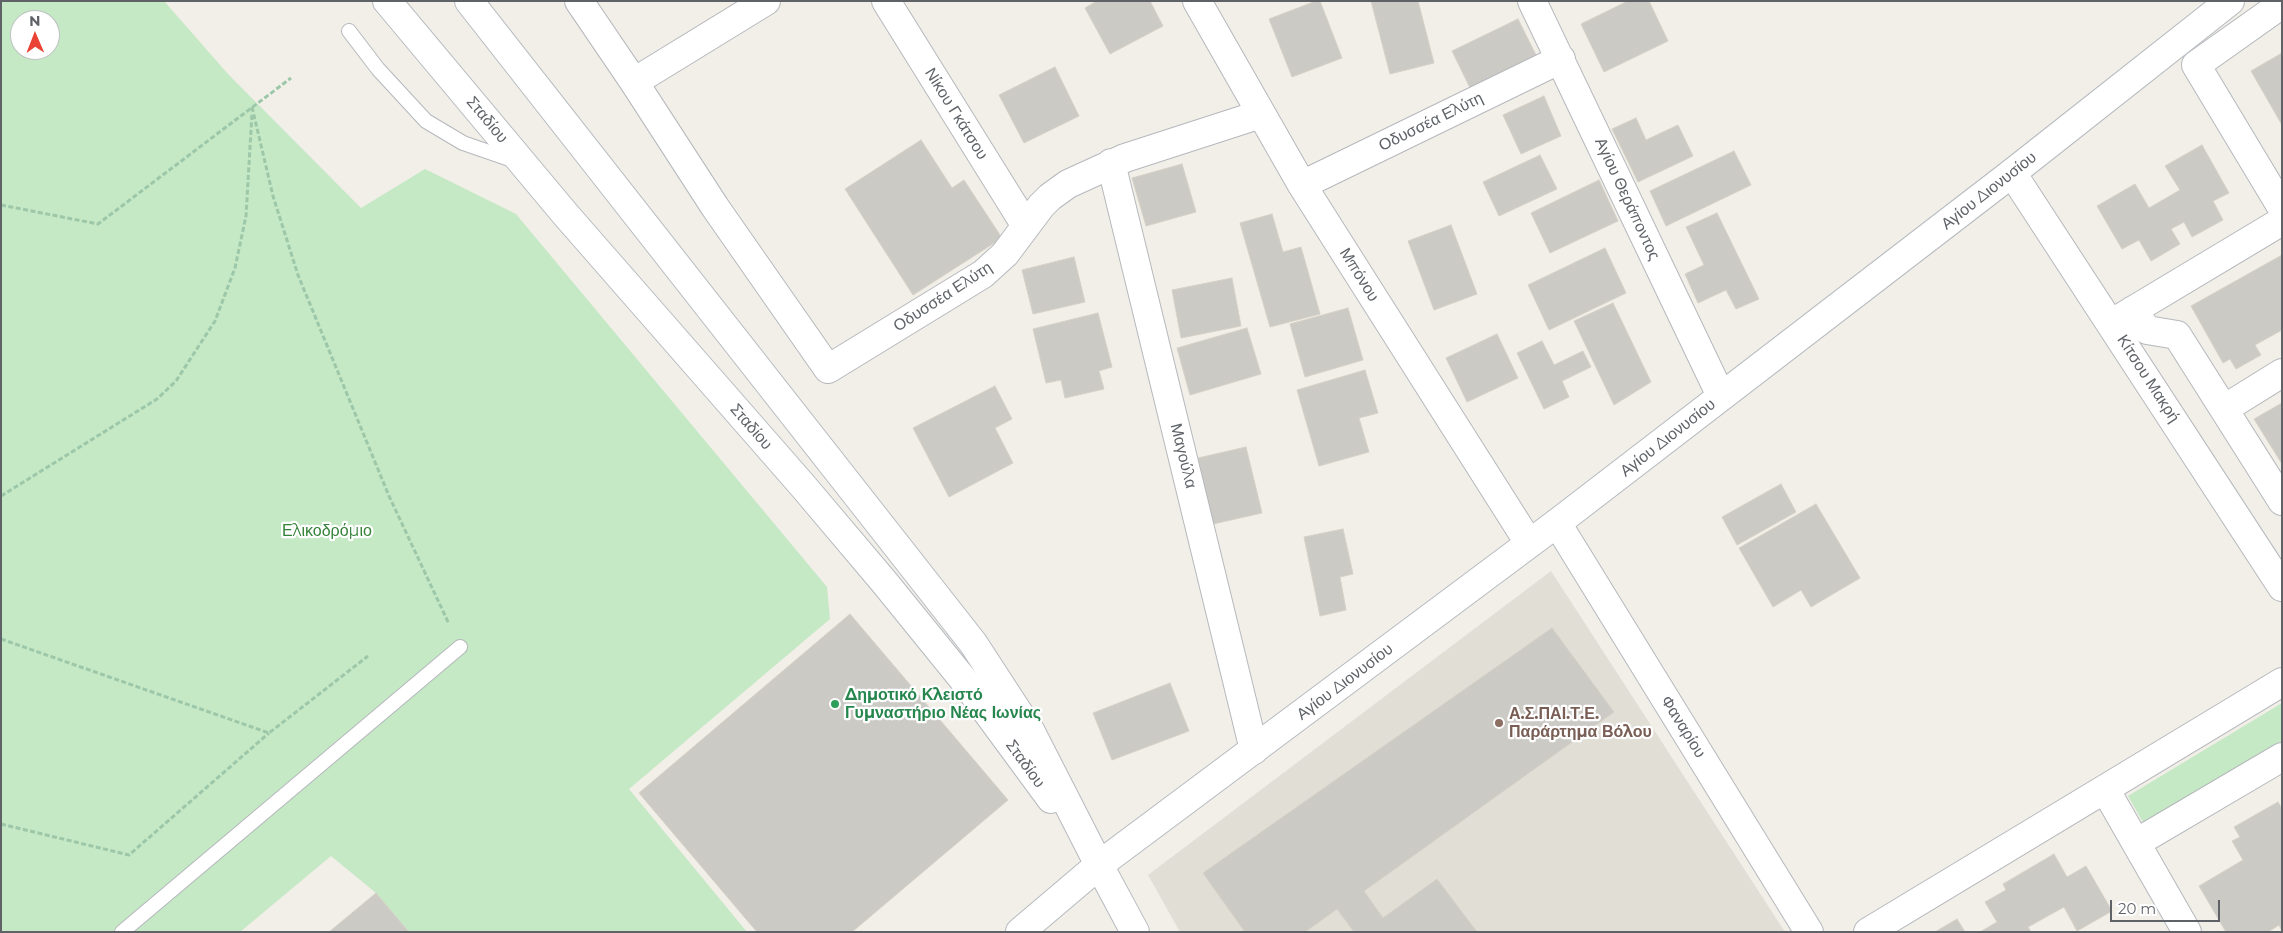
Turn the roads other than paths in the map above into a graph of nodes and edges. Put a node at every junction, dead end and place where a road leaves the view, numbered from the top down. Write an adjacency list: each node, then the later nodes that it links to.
1 (387, 1): 15 (street, Σταδίου)
2 (469, 1): 35 (street, Σταδίου)
3 (579, 1): 12 (street)
4 (766, 1): 12 (street)
5 (886, 1): 20 (street, Νίκου Γκάτσου)
6 (1197, 1): 13 (street, Μπόνου)
7 (1532, 1): 11 (street, Αγίου Θεράποντος)
8 (2230, 1): 16 (street, Αγίου Διονυσίου)
9 (2282, 4): 18 (street)
10 (349, 30): 15 (lane)
11 (1560, 59): 17 (street, Οδυσσέα Ελύτη); 23 (street, Αγίου Θεράποντος)
12 (634, 82): 20 (street, Οδυσσέα Ελύτη)
13 (1261, 114): 14 (street, Οδυσσέα Ελύτη); 17 (street, Μπόνου)
14 (1111, 163): 20 (street, Οδυσσέα Ελύτη); 31 (street, Μαγούλα)
15 (523, 164): 35 (street, Σταδίου)
16 (2012, 173): 21 (street, Κίτσου Μακρή); 23 (street, Αγίου Διονυσίου)
17 (1302, 185): 27 (street, Μπόνου)
18 (2282, 208)
19 (2282, 221): 21 (street)
20 (1026, 226)
21 (2122, 317): 24 (street); 28 (street, Κίτσου Μακρή)
22 (2282, 373): 24 (street)
23 (1722, 396): 26 (street, Αγίου Διονυσίου)
24 (2224, 409): 25 (street)
25 (2282, 501)
26 (1557, 523): 27 (street, Αγίου Διονυσίου); 39 (street, Φαναρίου)
27 (1529, 543): 31 (street, Αγίου Διονυσίου)
28 (2282, 587)
29 (460, 647): 36 (lane)
30 (2282, 682): 33 (street)
31 (1254, 750): 35 (street, Αγίου Διονυσίου)
32 (2282, 757): 34 (street)
33 (2105, 789): 34 (street); 40 (street)
34 (2136, 843): 41 (street)
35 (1099, 865): 37 (street, Αγίου Διονυσίου); 38 (street, Σταδίου)
36 (122, 932)
37 (1020, 932)
38 (1136, 932)
39 (1809, 932)
40 (1868, 932)
41 (2188, 932)

